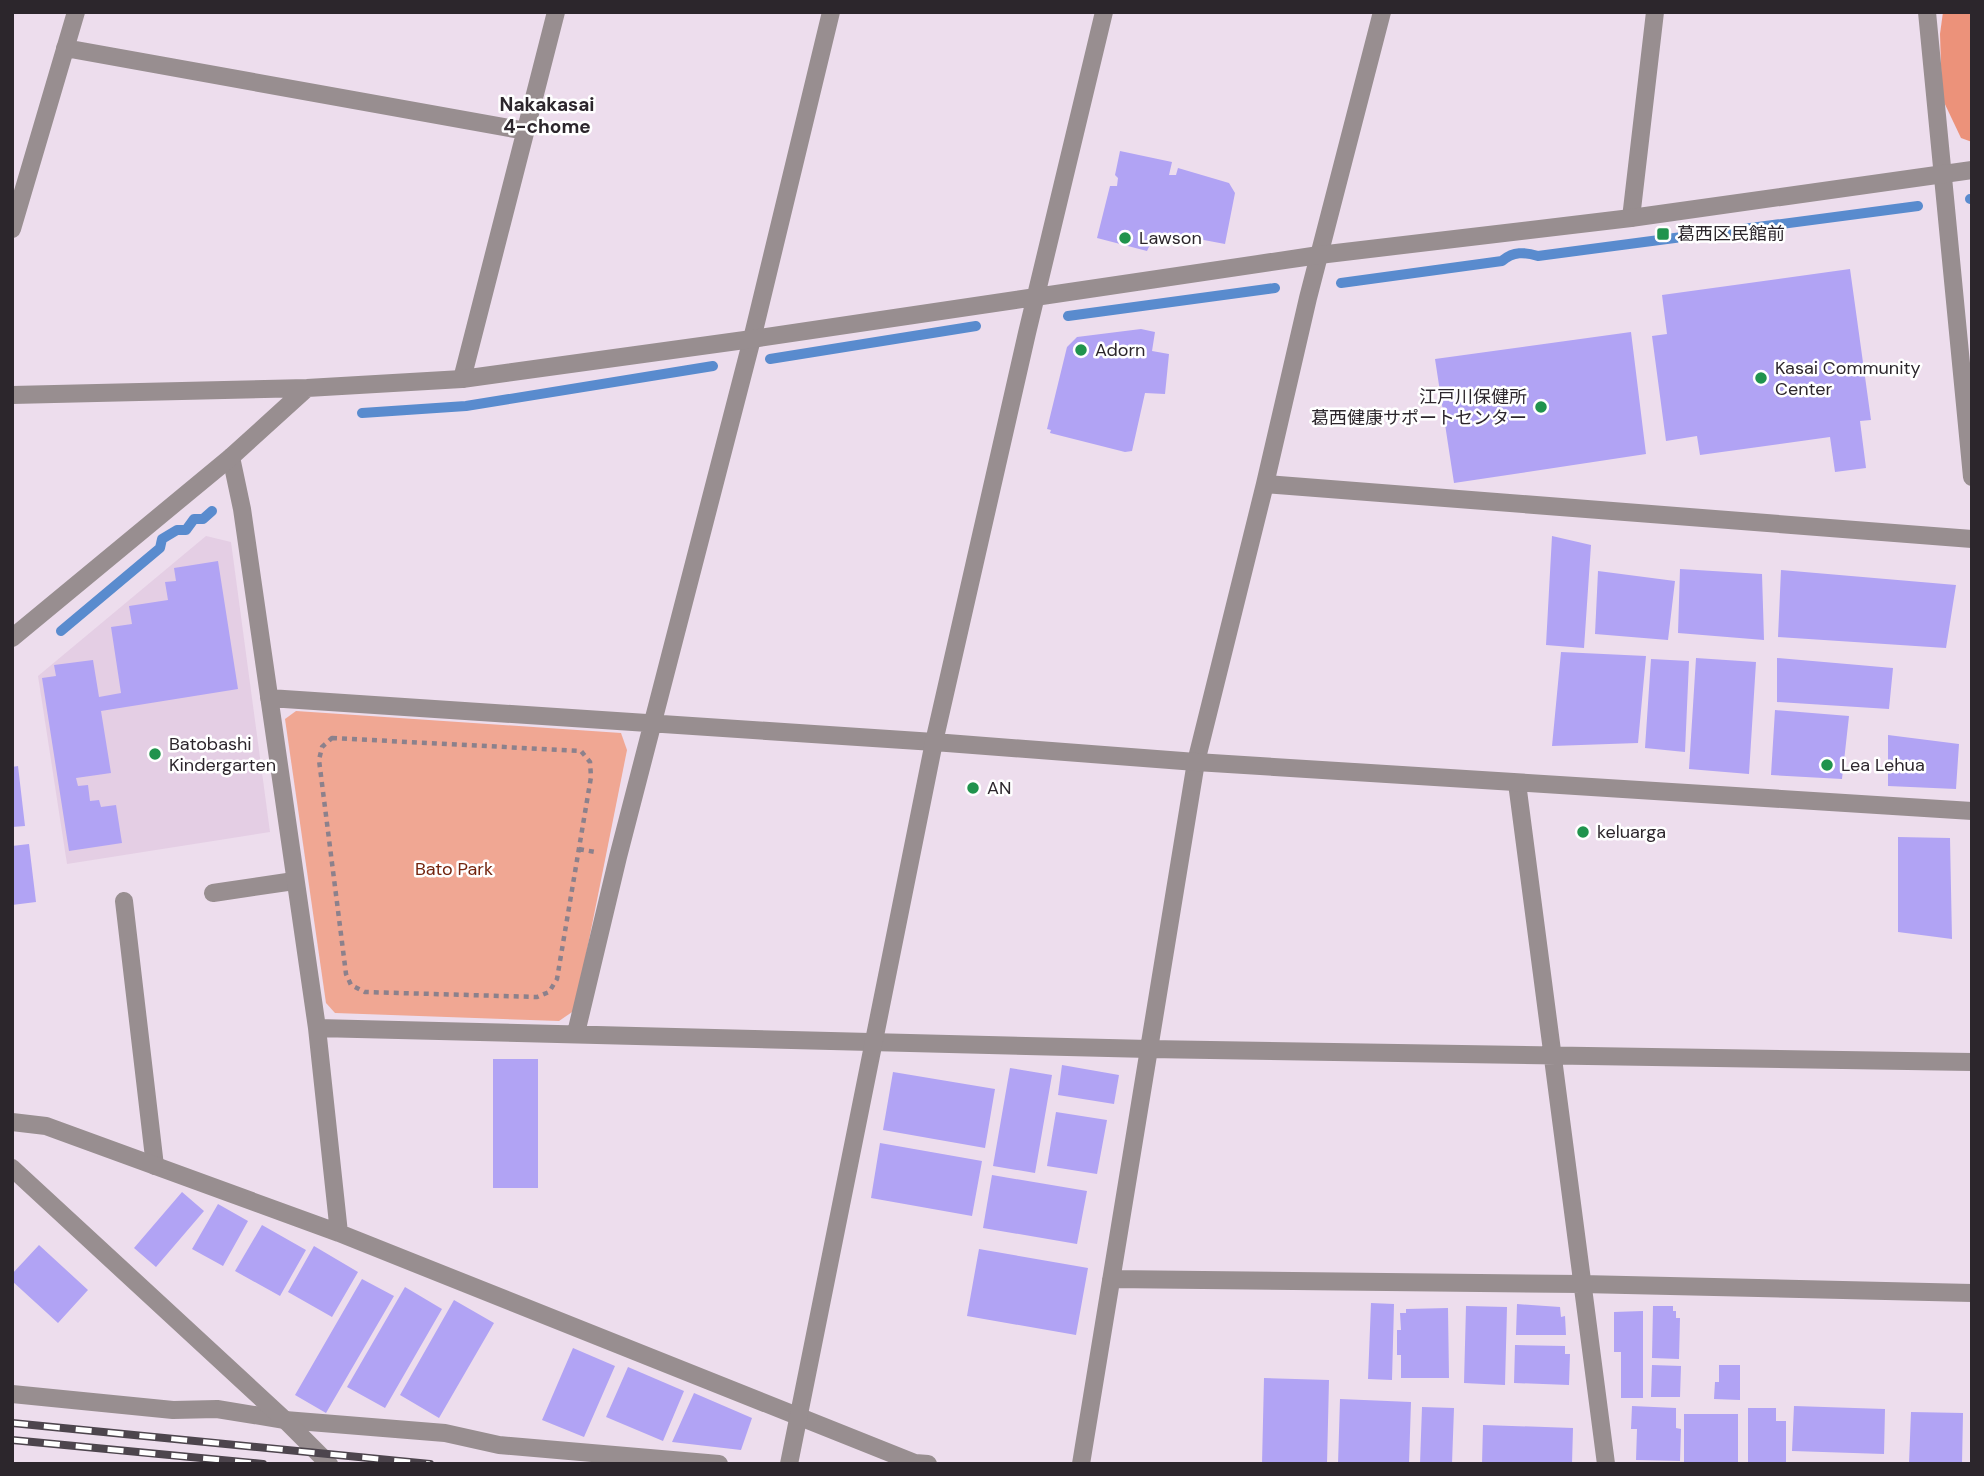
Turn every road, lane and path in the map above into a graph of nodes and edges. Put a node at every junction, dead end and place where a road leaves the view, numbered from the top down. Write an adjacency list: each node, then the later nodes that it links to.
1 (76, 12): 8 (street)
2 (556, 12): 9 (street)
3 (831, 12): 16 (street)
4 (1104, 12): 15 (street)
5 (1382, 12): 14 (street)
6 (1655, 12): 12 (street)
7 (1927, 12): 11 (street)
8 (65, 48): 9 (street); 13 (street)
9 (526, 131): 17 (street)
10 (1972, 170): 11 (street)
11 (1941, 174): 12 (street); 21 (street)
12 (1632, 218): 14 (street)
13 (12, 229)
14 (1319, 255): 15 (street); 22 (street)
15 (1036, 296): 16 (street); 27 (street)
16 (752, 339): 17 (street); 26 (street)
17 (462, 379): 18 (street)
18 (307, 388): 19 (street); 20 (street)
19 (12, 395)
20 (231, 457): 24 (street); 25 (street)
21 (1972, 477)
22 (1265, 484): 23 (street); 29 (street)
23 (1972, 539)
24 (12, 638)
25 (269, 698): 26 (street); 32 (street)
26 (652, 724): 27 (street); 36 (street)
27 (934, 742): 29 (street); 37 (street)
28 (321, 747): 28 (path)
29 (1196, 762): 30 (street); 38 (street)
30 (1517, 783): 31 (street); 39 (street)
31 (1972, 811)
32 (294, 881): 33 (street); 35 (street)
33 (213, 893)
34 (124, 901): 42 (street)
35 (317, 1028): 36 (street); 44 (street)
36 (576, 1033): 37 (street)
37 (874, 1042): 38 (street); 49 (street)
38 (1149, 1049): 39 (street); 45 (street)
39 (1552, 1055): 40 (street); 46 (street)
40 (1972, 1062)
41 (12, 1122): 42 (street)
42 (155, 1166): 44 (street)
43 (12, 1168): 50 (street)
44 (339, 1233): 49 (street)
45 (1111, 1279): 46 (street); 55 (street)
46 (1582, 1284): 47 (street); 56 (street)
47 (1972, 1293)
48 (12, 1394): 50 (street)
49 (798, 1416): 53 (street); 54 (street)
50 (285, 1420): 51 (street); 52 (street)
51 (329, 1464)
52 (719, 1464)
53 (789, 1464)
54 (928, 1464)
55 (1082, 1464)
56 (1605, 1464)

